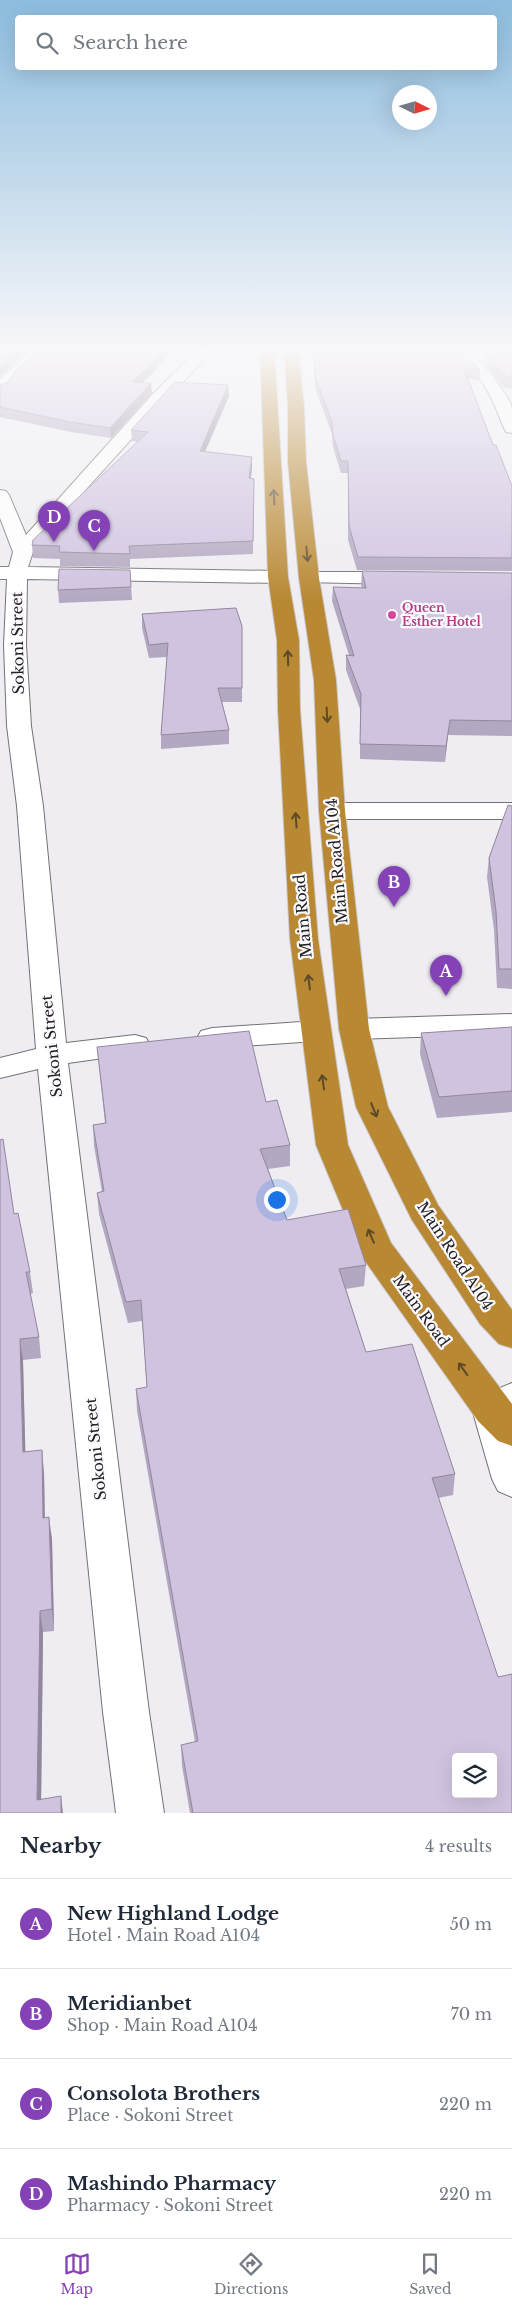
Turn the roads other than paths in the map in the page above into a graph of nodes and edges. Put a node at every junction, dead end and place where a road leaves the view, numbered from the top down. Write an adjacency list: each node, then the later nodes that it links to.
1 (126, 433): 5 (street)
2 (270, 433): 6 (highway, Main Road, one-way to 2)
3 (296, 433): 7 (highway, Main Road A104, one-way to 7)
4 (0, 495): 5 (street)
5 (13, 566): 6 (street); 14 (street, Sokoni Street)
6 (278, 577): 13 (highway, Main Road, one-way to 6)
7 (309, 578): 8 (street); 9 (highway, Main Road A104, one-way to 9)
8 (414, 578)
9 (332, 812): 10 (street); 12 (highway, Main Road A104)
10 (512, 812)
11 (512, 1024): 12 (street)
12 (354, 1029): 16 (highway, Main Road A104, one-way to 16)
13 (316, 1031): 14 (street); 17 (highway, Main Road, one-way to 13)
14 (52, 1055): 15 (street); 19 (street, Sokoni Street)
15 (0, 1068)
16 (512, 1333)
17 (505, 1412): 18 (street)
18 (512, 1479)
19 (140, 1813)

